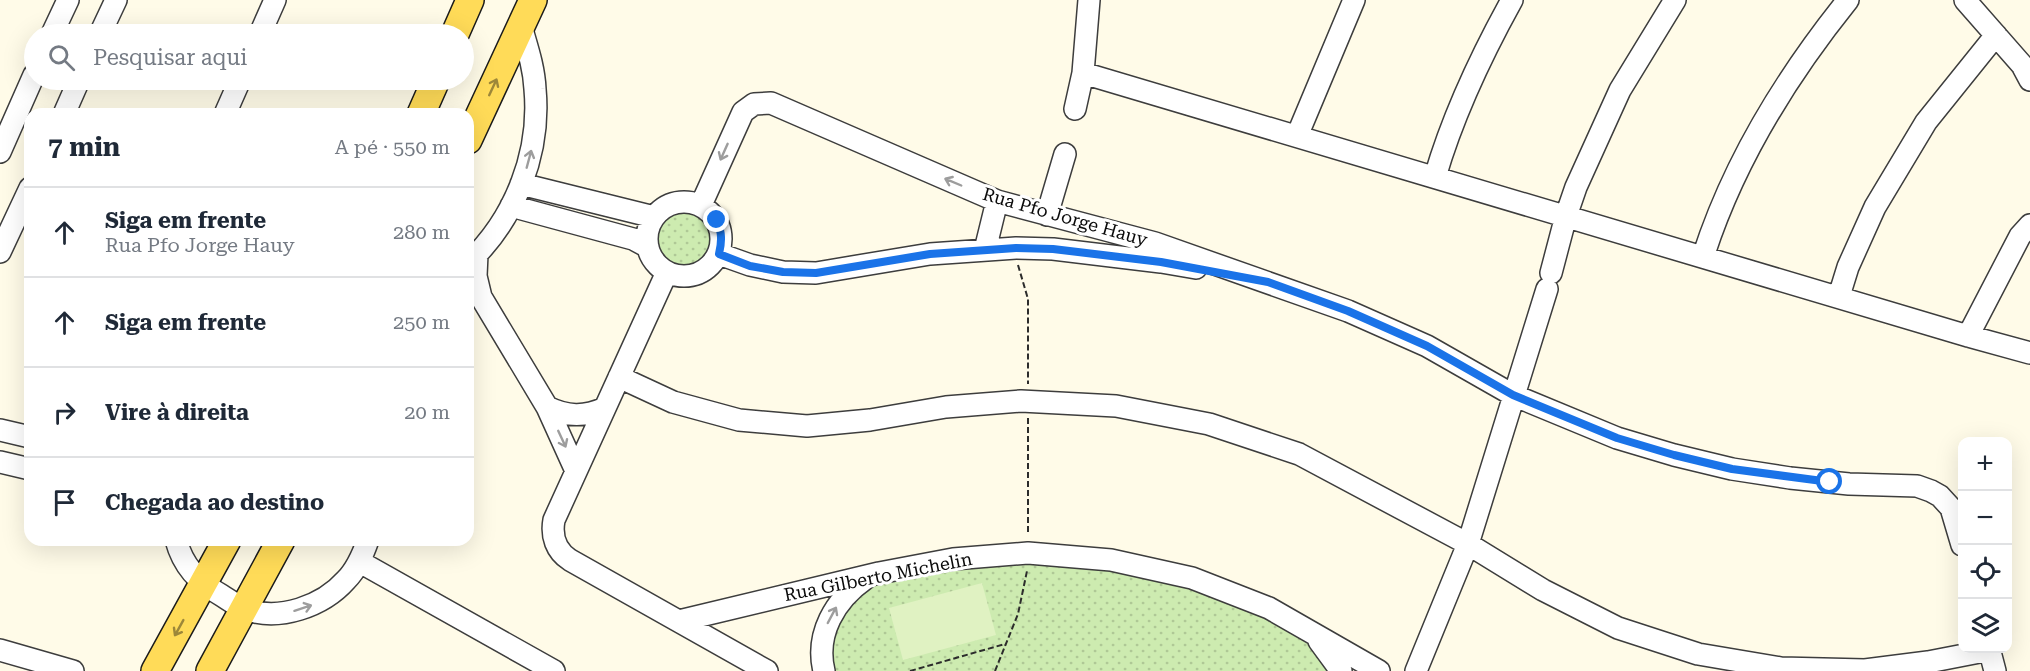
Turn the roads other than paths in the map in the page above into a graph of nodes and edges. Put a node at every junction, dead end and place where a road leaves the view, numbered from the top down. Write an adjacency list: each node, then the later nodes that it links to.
1 (68, 0): 12 (street)
2 (116, 0): 13 (street)
3 (275, 0): 14 (street)
4 (470, 0): 15 (main road)
5 (533, 0): 16 (main road)
6 (1089, 0): 18 (street)
7 (1354, 0): 29 (street)
8 (1512, 0): 32 (street)
9 (1676, 0): 42 (street)
10 (1848, 0): 52 (street)
11 (1965, 0): 17 (street)
12 (57, 24)
13 (105, 24)
14 (264, 24)
15 (459, 24)
16 (521, 26): 28 (main road, one-way to 16); 33 (street, one-way to 16)
17 (1996, 35): 19 (street); 57 (street)
18 (1083, 73): 27 (street); 29 (street)
19 (2030, 80)
20 (27, 90): 30 (street)
21 (75, 90): 24 (street)
22 (236, 90): 25 (street)
23 (432, 90): 26 (main road)
24 (67, 108)
25 (228, 108)
26 (424, 108)
27 (1075, 110)
28 (474, 127)
29 (1297, 136): 32 (street)
30 (0, 152)
31 (1065, 154): 41 (street)
32 (1435, 177): 42 (street)
33 (521, 184): 35 (street); 38 (street)
34 (24, 194): 39 (street)
35 (579, 200): 40 (street); 44 (street)
36 (997, 201): 37 (street, Rua Pfo Jorge Hauy, one-way to 37); 41 (street, Rua Pfo Jorge Hauy); 49 (street)
37 (701, 205): 43 (street); 51 (street)
38 (511, 206): 44 (street); 53 (street)
39 (9, 209): 50 (street)
40 (621, 210): 43 (street); 46 (street)
41 (1047, 214): 48 (street); 56 (street, Rua Pfo Jorge Hauy)
42 (1566, 216): 52 (street); 63 (street)
43 (654, 217): 47 (street)
44 (574, 223): 46 (street)
45 (2030, 225): 60 (street)
46 (614, 234): 47 (street)
47 (648, 247): 55 (street)
48 (1053, 249): 49 (street); 56 (street)
49 (985, 250): 51 (street)
50 (0, 252)
51 (719, 254): 55 (street)
52 (1703, 256): 57 (street)
53 (474, 257)
54 (474, 264): 59 (street)
55 (667, 272): 62 (street)
56 (1268, 282): 63 (street, Rua Pfo Jorge Hauy)
57 (1839, 296): 60 (street)
58 (474, 298): 59 (street)
59 (486, 307): 64 (street)
60 (1968, 336): 61 (street)
61 (2030, 353)
62 (619, 377): 65 (street); 72 (street)
63 (1513, 395): 71 (street, Rua Pfo Jorge Hauy); 72 (street)
64 (547, 407): 65 (street); 70 (street, one-way to 70)
65 (605, 408): 70 (street)
66 (0, 430): 67 (street)
67 (24, 435)
68 (0, 462): 69 (street)
69 (24, 468)
70 (576, 471): 81 (street)
71 (1958, 532)
72 (1468, 544): 84 (street); 94 (street)
73 (179, 546): 79 (street)
74 (224, 546): 79 (main road)
75 (278, 546): 80 (main road)
76 (366, 546): 77 (street)
77 (360, 562): 80 (street, one-way to 77); 89 (street)
78 (879, 573): 81 (street, Rua Gilberto Michelin); 82 (street, Rua Gilberto Michelin); 91 (street, one-way to 78)
79 (203, 585): 80 (street); 87 (main road, one-way to 87)
80 (245, 609): 88 (main road)
81 (679, 621): 90 (street)
82 (1311, 632): 92 (street); 93 (street, Rua Gilberto Michelin)
83 (0, 650): 86 (street)
84 (1970, 653)
85 (1990, 653): 95 (street)
86 (73, 671)
87 (155, 671)
88 (210, 671)
89 (554, 671)
90 (767, 671)
91 (824, 671)
92 (1341, 671)
93 (1379, 671)
94 (1416, 671)
95 (1995, 671)

